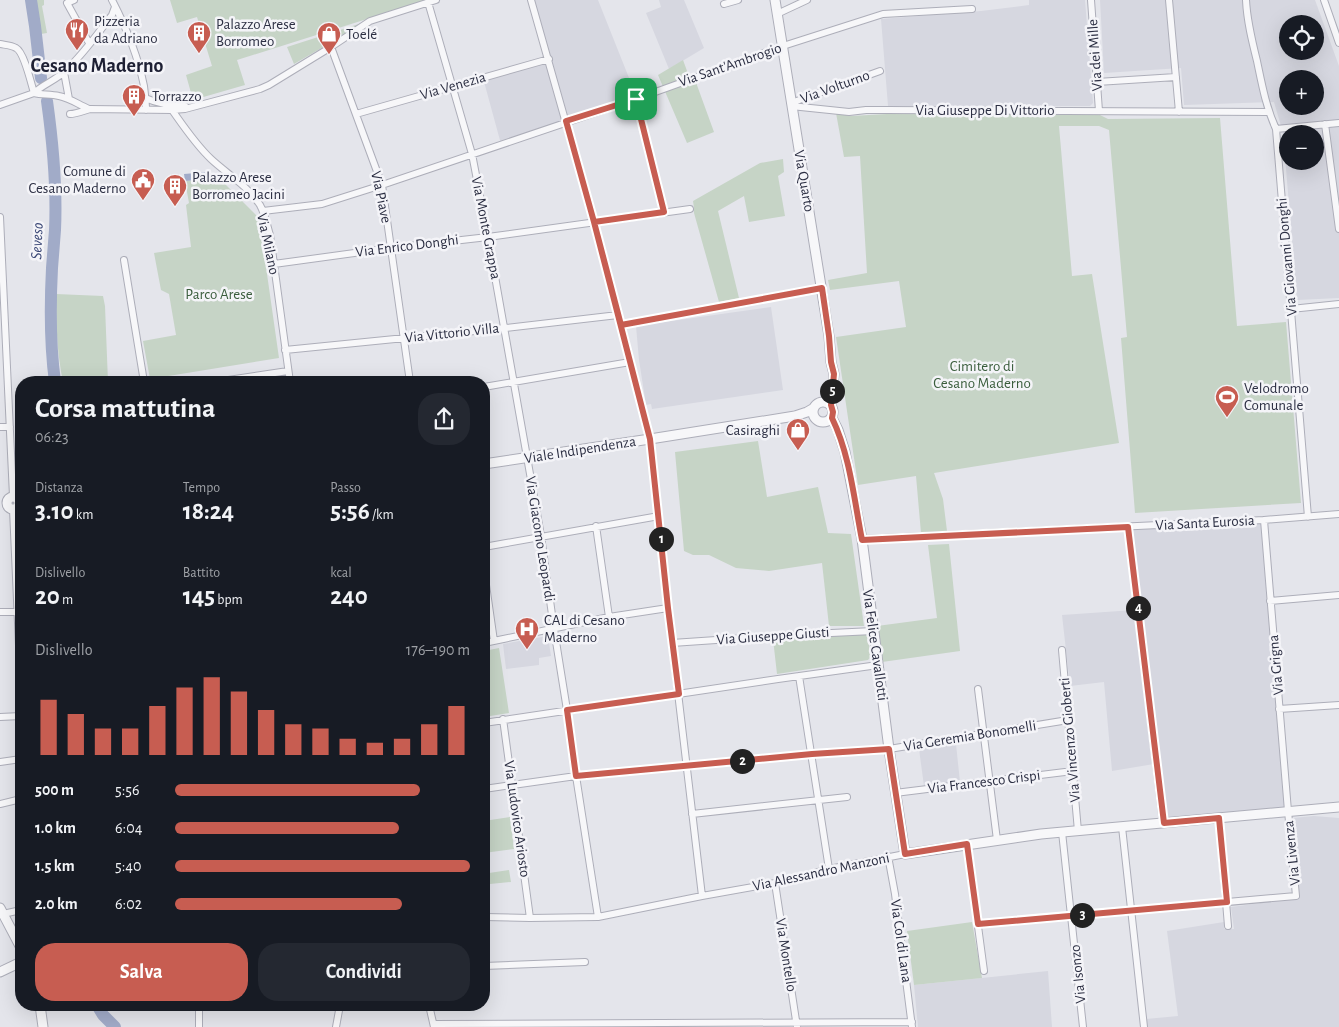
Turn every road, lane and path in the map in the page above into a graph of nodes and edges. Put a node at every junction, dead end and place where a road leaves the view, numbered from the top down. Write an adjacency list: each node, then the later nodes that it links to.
1 (74, 0): 19 (street)
2 (112, 0): 14 (street)
3 (436, 0): 12 (street)
4 (531, 0): 24 (street)
5 (738, 0): 13 (street)
6 (775, 0): 16 (street, Via Quarto)
7 (807, 0): 16 (street)
8 (1091, 0): 28 (street, Via dei Mille)
9 (1169, 0): 27 (street)
10 (1246, 0): 42 (street, Via Giovanni Donghi)
11 (1324, 0): 20 (street)
12 (428, 2): 23 (street); 29 (street, Via Monte Grappa)
13 (724, 4)
14 (115, 7): 17 (street); 18 (street)
15 (972, 9): 22 (street, Via Sant'Ambrogio)
16 (777, 14): 22 (street, Via Quarto)
17 (120, 15): 18 (street); 31 (street)
18 (112, 16): 19 (street)
19 (89, 43): 26 (street)
20 (1339, 43)
21 (0, 44): 30 (street)
22 (783, 46): 33 (street, Via Sant'Ambrogio); 34 (street, Via Quarto)
23 (331, 47): 36 (street); 44 (street, Via Piave)
24 (549, 59): 29 (street, Via Venezia); 45 (street)
25 (880, 71): 34 (street, Via Volturno)
26 (64, 72): 30 (street); 32 (street)
27 (1176, 77): 28 (street); 41 (street)
28 (1098, 82): 40 (street, Via dei Mille)
29 (452, 87): 44 (street, Via Venezia); 49 (street, Via Monte Grappa)
30 (34, 93): 32 (street); 35 (street)
31 (145, 98): 36 (street); 38 (street)
32 (69, 99): 37 (street)
33 (636, 99): 45 (street, Via Sant'Ambrogio); 53 (street)
34 (791, 104): 40 (street, Via Giuseppe Di Vittorio); 61 (street, Via Quarto)
35 (0, 105)
36 (196, 105): 39 (street)
37 (90, 109): 38 (street); 43 (street)
38 (146, 110): 39 (street)
39 (172, 110): 52 (street, Via Milano)
40 (1099, 111): 41 (street, Via Giuseppe Di Vittorio)
41 (1179, 112): 42 (street, Via Giuseppe Di Vittorio)
42 (1268, 112): 48 (street, Via Giovanni Donghi)
43 (70, 114)
44 (356, 114): 50 (street, Via Piave)
45 (566, 121): 49 (street, Via Sant'Ambrogio); 55 (street)
46 (1339, 123): 47 (street)
47 (1325, 124): 48 (street); 56 (street)
48 (1276, 129): 64 (street, Via Giovanni Donghi)
49 (472, 154): 50 (street, Via Sant'Ambrogio); 57 (street, Via Monte Grappa)
50 (382, 185): 52 (street, Via Sant'Ambrogio); 58 (street, Via Piave)
51 (690, 208): 53 (street, Via Enrico Donghi)
52 (263, 211): 60 (street, Via Milano)
53 (664, 212): 55 (street, Via Enrico Donghi)
54 (0, 217): 62 (street)
55 (594, 222): 57 (street, Via Enrico Donghi); 65 (street)
56 (1339, 229)
57 (488, 237): 58 (street, Via Enrico Donghi); 67 (street, Via Monte Grappa)
58 (391, 248): 60 (street, Via Enrico Donghi); 68 (street, Via Piave)
59 (124, 260): 73 (street)
60 (274, 264): 69 (street, Via Milano)
61 (822, 288): 66 (street); 81 (street, Via Quarto)
62 (2, 298): 71 (street)
63 (1339, 304): 64 (street)
64 (1291, 310): 92 (street, Via Giovanni Donghi)
65 (618, 315): 66 (street); 67 (street, Via Vittorio Villa)
66 (621, 325): 70 (street)
67 (505, 328): 68 (street, Via Vittorio Villa); 77 (street, Via Monte Grappa)
68 (404, 338): 69 (street, Via Vittorio Villa); 76 (street, Via Piave)
69 (286, 350): 72 (street, Via Milano)
70 (630, 362): 77 (street); 86 (street)
71 (4, 366): 79 (street)
72 (288, 371): 74 (street); 75 (street, Via Milano)
73 (143, 376)
74 (257, 376)
75 (289, 376)
76 (409, 376)
77 (513, 382): 78 (street); 87 (street, Via Monte Grappa)
78 (490, 386)
79 (8, 399): 80 (street); 84 (street)
80 (0, 400)
81 (821, 411): 82 (street, Via Quarto); 85 (street, Via Felice Cavallotti); 86 (street, Viale Indipendenza)
82 (832, 418): 85 (street, Via Felice Cavallotti)
83 (0, 427): 84 (street)
84 (10, 427): 89 (street)
85 (839, 437): 97 (street, Via Felice Cavallotti)
86 (650, 439): 87 (street, Viale Indipendenza); 91 (street)
87 (528, 458): 88 (street, Viale Indipendenza); 96 (street, Via Giacomo Leopardi)
88 (490, 463)
89 (12, 503): 99 (street)
90 (1339, 514): 92 (street, Via Santa Eurosia)
91 (659, 516): 94 (street); 102 (street)
92 (1308, 517): 93 (street, Via Santa Eurosia)
93 (1264, 520): 95 (street, Via Santa Eurosia); 101 (street, Via Grigna)
94 (596, 526): 96 (street); 106 (street)
95 (1128, 527): 97 (street, Via Santa Eurosia); 145 (street)
96 (541, 536): 98 (street); 107 (street, Via Giacomo Leopardi)
97 (862, 540): 108 (street, Via Felice Cavallotti)
98 (490, 546)
99 (15, 558)
100 (1339, 595): 101 (street)
101 (1270, 601): 119 (street, Via Grigna)
102 (668, 608): 106 (street); 111 (street)
103 (0, 612): 104 (street)
104 (15, 612)
105 (490, 613): 109 (street)
106 (609, 617): 107 (street)
107 (554, 629): 109 (street); 118 (street, Via Giacomo Leopardi)
108 (873, 631): 111 (street, Via Giuseppe Giusti); 113 (street, Via Felice Cavallotti)
109 (494, 641): 110 (street)
110 (490, 642)
111 (672, 643): 116 (street)
112 (1062, 650): 123 (street, Via Vincenzo Gioberti)
113 (878, 665): 114 (street); 126 (street, Via Felice Cavallotti)
114 (800, 676): 116 (street); 127 (street)
115 (978, 689): 125 (street)
116 (679, 694): 118 (street); 130 (street)
117 (1339, 705): 119 (street)
118 (567, 710): 122 (street); 132 (street, Via Giacomo Leopardi)
119 (1279, 710): 142 (street, Via Grigna)
120 (15, 716): 121 (street)
121 (0, 717)
122 (503, 719): 124 (street); 134 (street, Via Ludovico Ariosto)
123 (1068, 720): 125 (street, Via Geremia Bonomelli); 131 (street, Via Vincenzo Gioberti)
124 (490, 722)
125 (984, 734): 126 (street, Via Geremia Bonomelli); 133 (street)
126 (889, 749): 127 (street, Via Geremia Bonomelli); 136 (street, Via Felice Cavallotti)
127 (812, 754): 130 (street, Via Geremia Bonomelli); 139 (street)
128 (15, 760): 129 (street)
129 (0, 762)
130 (687, 765): 132 (street, Via Geremia Bonomelli); 143 (street)
131 (1073, 771): 133 (street, Via Francesco Crispi); 147 (street, Via Vincenzo Gioberti)
132 (576, 776): 134 (street, Via Geremia Bonomelli); 162 (street, Via Giacomo Leopardi)
133 (989, 782): 136 (street, Via Francesco Crispi); 149 (street)
134 (512, 784): 135 (street, Via Geremia Bonomelli); 163 (street, Via Ludovico Ariosto)
135 (490, 788)
136 (895, 793): 151 (street, Via Felice Cavallotti)
137 (847, 797): 139 (street)
138 (15, 800): 140 (street)
139 (818, 801): 143 (street); 153 (street)
140 (0, 804)
141 (1339, 807): 142 (street, Via Alessandro Manzoni)
142 (1288, 811): 144 (street, Via Alessandro Manzoni); 156 (street, Via Livenza)
143 (692, 814): 155 (street)
144 (1219, 818): 145 (street, Via Alessandro Manzoni); 156 (street)
145 (1164, 823): 146 (street, Via Alessandro Manzoni)
146 (1122, 827): 147 (street, Via Alessandro Manzoni); 159 (street)
147 (1078, 831): 148 (street, Via Alessandro Manzoni)
148 (1062, 832): 149 (street, Via Alessandro Manzoni); 160 (street, Via Isonzo)
149 (997, 840): 150 (street, Via Alessandro Manzoni)
150 (967, 844): 151 (street, Via Alessandro Manzoni); 164 (street)
151 (905, 854): 152 (street, Via Alessandro Manzoni)
152 (888, 856): 153 (street, Via Alessandro Manzoni); 176 (street, Via Col di Lana)
153 (829, 869): 154 (street, Via Alessandro Manzoni)
154 (775, 883): 155 (street, Via Alessandro Manzoni); 181 (street, Via Montello)
155 (702, 896): 162 (street, Via Alessandro Manzoni)
156 (1227, 902): 159 (street); 165 (street)
157 (15, 910): 158 (street)
158 (2, 911): 166 (street)
159 (1131, 911): 160 (street); 186 (street)
160 (1072, 916): 164 (street); 185 (street, Via Isonzo)
161 (490, 917): 163 (street, Via Alessandro Manzoni)
162 (598, 917): 163 (street, Via Alessandro Manzoni)
163 (530, 918)
164 (978, 924): 170 (street)
165 (1228, 926)
166 (15, 936)
167 (585, 962): 169 (street)
168 (15, 965): 171 (street)
169 (490, 966)
170 (984, 971)
171 (0, 972)
172 (41, 1011): 182 (street)
173 (199, 1011): 183 (street)
174 (339, 1011): 184 (street)
175 (430, 1011): 177 (street)
176 (912, 1024): 181 (street)
177 (434, 1025): 178 (street)
178 (569, 1025): 179 (street)
179 (629, 1025): 180 (street)
180 (664, 1025): 181 (street)
181 (797, 1025)
182 (43, 1027)
183 (199, 1027)
184 (336, 1027)
185 (1083, 1027)
186 (1144, 1027)

